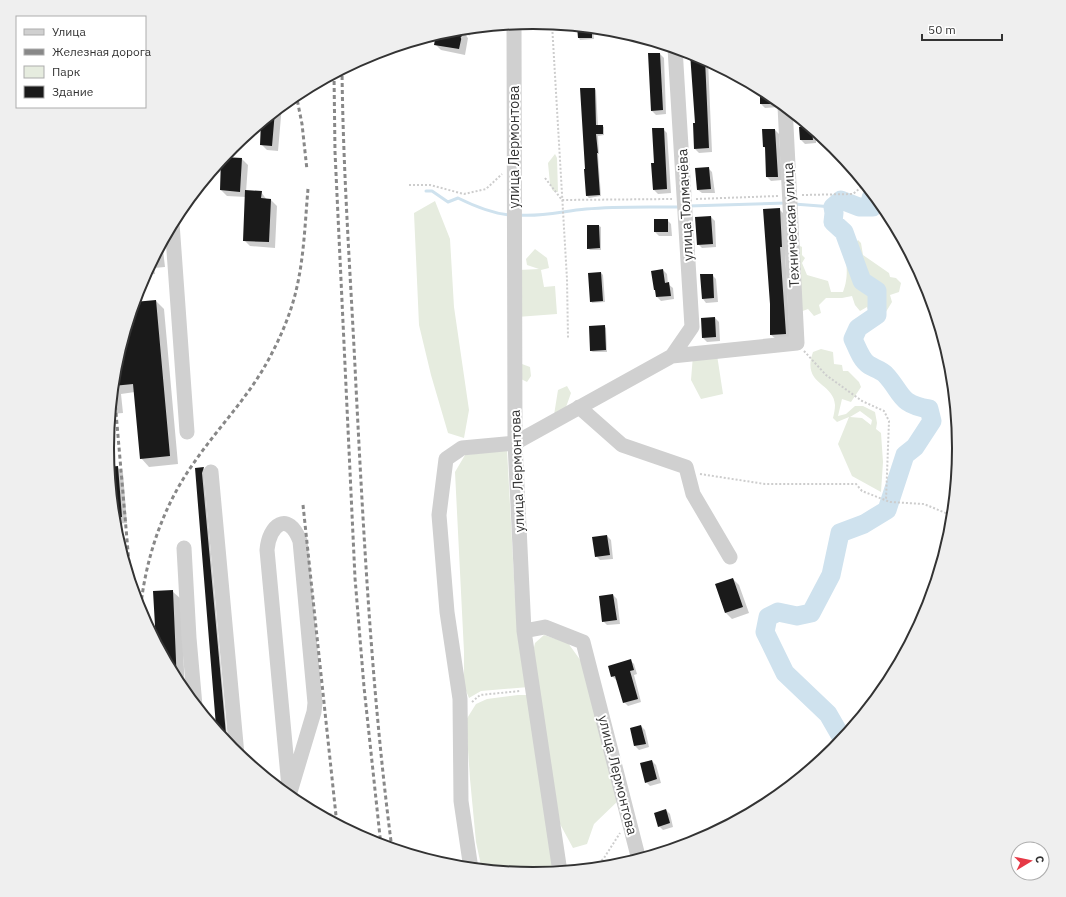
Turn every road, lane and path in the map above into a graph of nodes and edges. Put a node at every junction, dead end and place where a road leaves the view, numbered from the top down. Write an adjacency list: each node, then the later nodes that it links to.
1 (514, 30): 7 (street, улица Лермонтова)
2 (552, 30): 13 (path)
3 (471, 34): 4 (path)
4 (462, 38)
5 (676, 54): 12 (street, улица Толмачёва)
6 (785, 114): 11 (street, Техническая улица)
7 (514, 162): 9 (path); 20 (street, улица Лермонтова)
8 (545, 178): 13 (path)
9 (409, 185)
10 (861, 187): 11 (path)
11 (790, 196): 12 (path); 16 (street, Техническая улица)
12 (684, 199): 13 (path); 17 (street, улица Толмачёва)
13 (562, 200): 15 (path)
14 (173, 234): 19 (street)
15 (568, 338)
16 (797, 343): 17 (street); 23 (path)
17 (672, 356): 18 (street)
18 (579, 407): 20 (street); 21 (street)
19 (187, 432)
20 (515, 443): 27 (street, улица Лермонтова); 30 (street)
21 (687, 471): 23 (path); 26 (street)
22 (212, 472): 31 (street)
23 (886, 500): 24 (path)
24 (947, 514)
25 (184, 548): 29 (street)
26 (730, 557)
27 (524, 631): 28 (street); 34 (street, улица Лермонтова)
28 (534, 690): 30 (path); 38 (street)
29 (194, 696)
30 (460, 714): 37 (street)
31 (236, 745)
32 (289, 789): 33 (street)
33 (291, 791)
34 (629, 818): 35 (street, улица Лермонтова); 36 (path)
35 (638, 855)
36 (600, 862)
37 (469, 863)
38 (559, 867)

